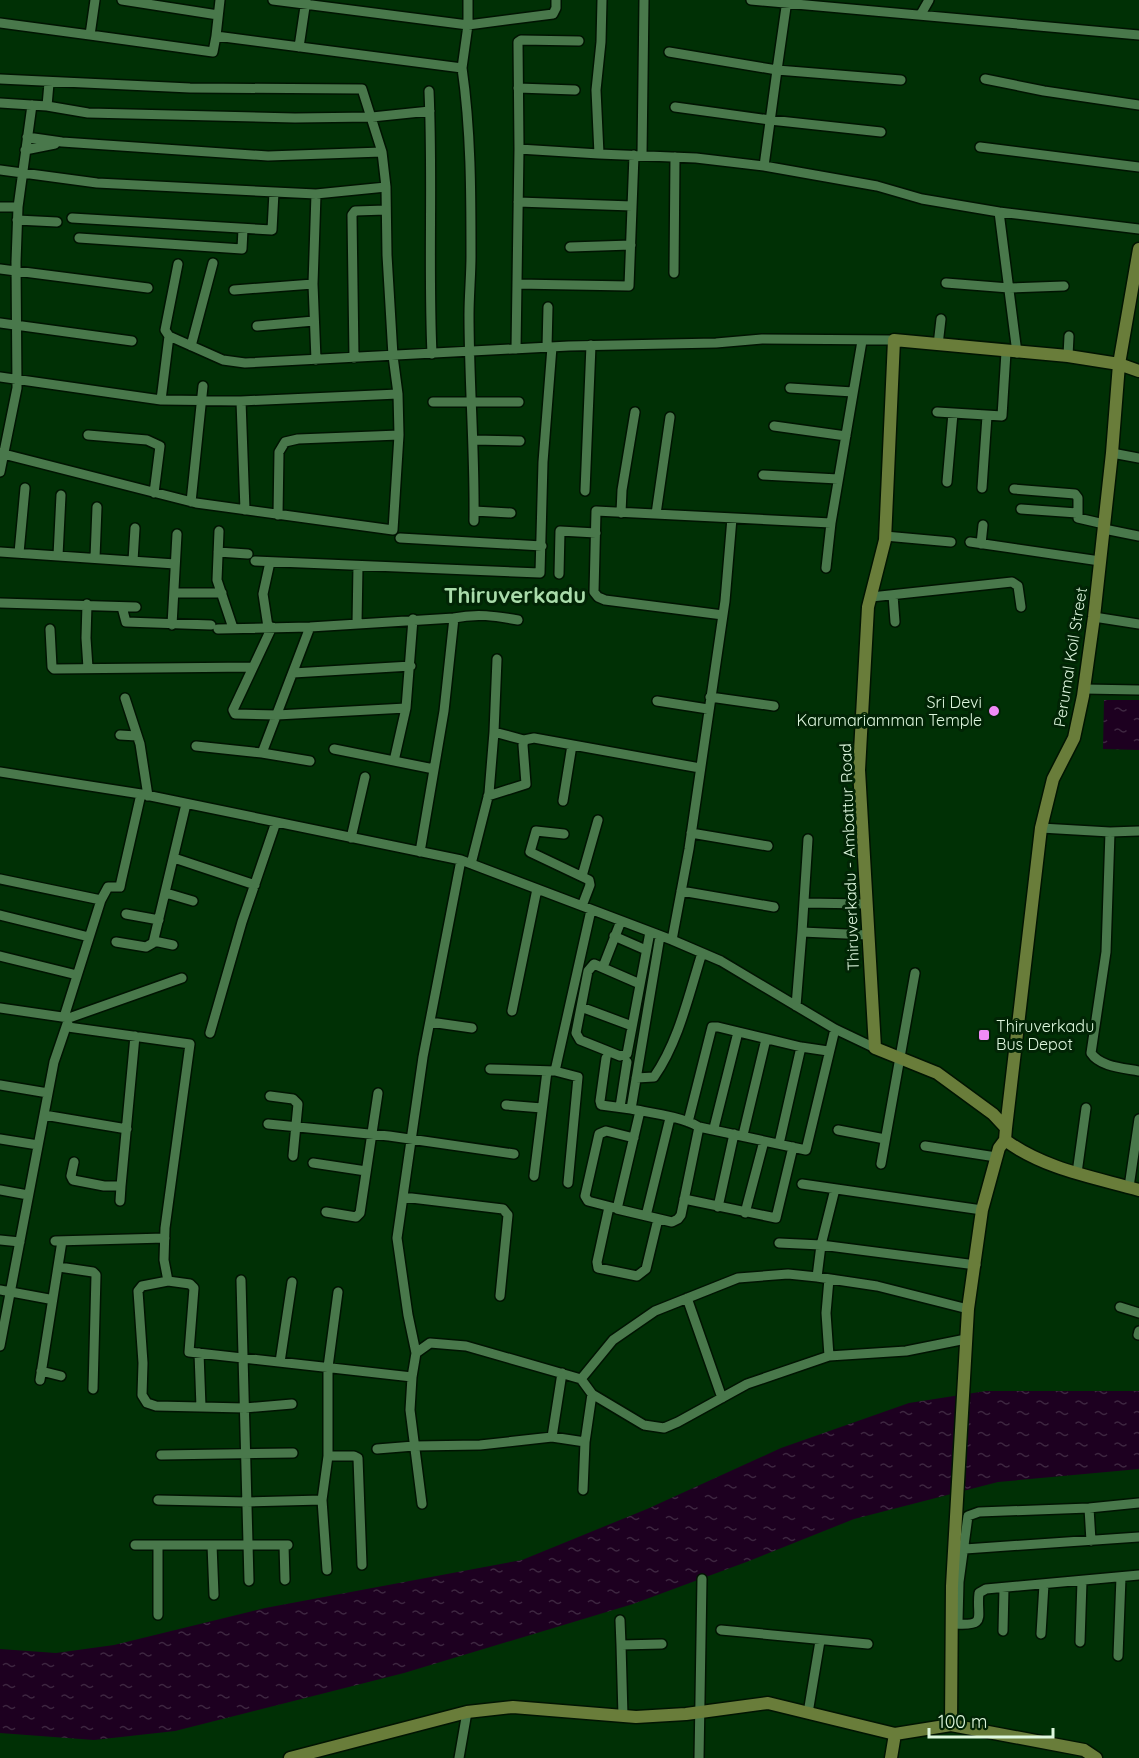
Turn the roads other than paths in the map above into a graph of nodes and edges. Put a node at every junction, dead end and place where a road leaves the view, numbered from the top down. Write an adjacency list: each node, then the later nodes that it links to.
1 (94, 0): 18 (street)
2 (122, 0): 15 (street)
3 (220, 0): 15 (street)
4 (273, 0): 12 (street)
5 (468, 0): 17 (street)
6 (556, 0): 17 (street)
7 (602, 0): 48 (street)
8 (644, 0): 49 (street)
9 (751, 0): 11 (street)
10 (929, 0): 14 (street)
11 (787, 1): 13 (street); 25 (street)
12 (306, 2): 17 (street); 22 (street)
13 (844, 4): 14 (street)
14 (921, 14): 19 (street)
15 (219, 15): 20 (street)
16 (0, 23): 18 (street)
17 (468, 26): 24 (street)
18 (90, 35): 20 (street)
19 (1139, 35)
20 (216, 36): 22 (street)
21 (579, 41): 30 (street)
22 (299, 47): 24 (street)
23 (669, 52): 25 (street)
24 (462, 68): 102 (street)
25 (777, 70): 28 (street); 40 (street)
26 (985, 79): 35 (street)
27 (0, 80): 29 (street)
28 (901, 81)
29 (49, 83): 36 (street); 39 (street)
30 (518, 88): 31 (street); 45 (street)
31 (575, 90)
32 (429, 91): 38 (street)
33 (0, 103): 34 (street)
34 (32, 105): 36 (street); 42 (street)
35 (1139, 105)
36 (46, 106): 39 (street)
37 (675, 107): 40 (street)
38 (430, 111): 39 (street); 104 (street)
39 (372, 117): 47 (street)
40 (770, 120): 41 (street); 51 (street)
41 (881, 132)
42 (27, 137): 43 (street); 46 (street)
43 (62, 142): 46 (street); 47 (street)
44 (980, 147): 52 (street)
45 (519, 149): 48 (street); 58 (street)
46 (25, 150): 54 (street)
47 (382, 152): 55 (street)
48 (598, 154): 49 (street)
49 (638, 155): 50 (street); 59 (street)
50 (675, 157): 51 (street); 77 (street)
51 (764, 166): 63 (street)
52 (1139, 167)
53 (0, 170): 54 (street)
54 (22, 172): 56 (street); 61 (street)
55 (386, 187): 57 (street); 62 (street)
56 (274, 192): 57 (street); 67 (street)
57 (316, 194): 79 (street)
58 (518, 202): 59 (street); 80 (street)
59 (632, 206): 70 (street)
60 (0, 207): 61 (street)
61 (18, 207): 65 (street)
62 (386, 210): 105 (street); 107 (street)
63 (999, 212): 68 (street); 83 (street)
64 (72, 218): 67 (street)
65 (17, 220): 66 (street); 76 (street)
66 (57, 222)
67 (243, 229): 69 (street)
68 (1139, 229)
69 (79, 238)
70 (631, 245): 71 (street); 80 (street)
71 (570, 247)
72 (1138, 256): 85 (street)
73 (213, 263): 99 (street)
74 (178, 264): 92 (street)
75 (0, 269): 76 (street)
76 (16, 271): 82 (street); 90 (street)
77 (674, 273)
78 (946, 283): 83 (street)
79 (313, 284): 84 (street); 88 (street)
80 (517, 284): 101 (street)
81 (1064, 286): 83 (street)
82 (148, 288)
83 (1009, 288): 103 (street)
84 (234, 290)
85 (1136, 296): 109 (street)
86 (548, 307): 100 (street)
87 (941, 318): 98 (street)
88 (314, 321): 91 (street); 108 (street)
89 (0, 323): 90 (street)
90 (16, 325): 95 (street); 112 (street)
91 (257, 326)
92 (169, 336): 99 (street); 117 (street)
93 (1069, 336): 106 (street)
94 (894, 340): 96 (street); 98 (street); 164 (street, Thiruverkadu - Ambattur Road)
95 (132, 341)
96 (862, 341): 97 (street); 115 (street)
97 (591, 345): 100 (street); 144 (street)
98 (938, 345): 103 (street)
99 (191, 346): 108 (street)
100 (549, 347): 101 (street); 170 (street)
101 (516, 349): 102 (street)
102 (469, 351): 104 (street); 121 (street)
103 (1012, 352): 106 (street); 126 (street)
104 (432, 354): 105 (street)
105 (393, 356): 107 (street); 116 (street)
106 (1068, 356): 109 (street)
107 (354, 358): 108 (street)
108 (316, 360)
109 (1119, 364): 110 (street); 134 (street, Perumal Koil Street)
110 (1139, 371)
111 (0, 377): 112 (street)
112 (17, 379): 117 (street); 135 (street)
113 (203, 386): 118 (street)
114 (790, 388): 115 (street)
115 (853, 392): 131 (street)
116 (398, 394): 119 (street); 130 (street)
117 (160, 400): 118 (street)
118 (202, 401): 119 (street); 147 (street)
119 (241, 401): 150 (street)
120 (433, 402): 121 (street)
121 (472, 402): 122 (street); 132 (street)
122 (519, 402)
123 (635, 412): 152 (street)
124 (937, 412): 125 (street)
125 (953, 413): 126 (street); 140 (street)
126 (987, 416): 142 (street)
127 (670, 417): 154 (street)
128 (774, 426): 131 (street)
129 (88, 435): 145 (street)
130 (399, 435): 155 (street); 155 (street)
131 (846, 435): 139 (street)
132 (473, 440): 133 (street); 151 (street)
133 (520, 441)
134 (1112, 453): 136 (street); 159 (street, Perumal Koil Street)
135 (2, 454): 137 (street); 145 (street)
136 (1139, 458)
137 (0, 472)
138 (763, 475): 139 (street)
139 (838, 479): 157 (street)
140 (947, 482)
141 (25, 488): 173 (street)
142 (982, 488)
143 (1014, 489): 153 (street)
144 (585, 491)
145 (153, 493): 147 (street)
146 (61, 495): 175 (street)
147 (191, 502): 150 (street)
148 (97, 507): 176 (street)
149 (1021, 509): 153 (street)
150 (244, 510): 155 (street)
151 (511, 513)
152 (621, 513): 154 (street); 162 (street)
153 (1077, 513): 159 (street)
154 (656, 514): 156 (street)
155 (278, 515)
156 (732, 518): 157 (street); 194 (street)
157 (831, 523): 183 (street)
158 (983, 525): 169 (street)
159 (1104, 526): 165 (street); 179 (street, Perumal Koil Street)
160 (135, 528): 177 (street)
161 (219, 531): 172 (street)
162 (596, 533): 184 (street); 194 (street)
163 (177, 534): 181 (street)
164 (885, 536): 167 (street); 188 (street, Thiruverkadu - Ambattur Road)
165 (1139, 536)
166 (400, 538): 170 (street)
167 (951, 542)
168 (970, 542): 169 (street)
169 (981, 544): 179 (street)
170 (542, 546): 182 (street)
171 (0, 552): 173 (street)
172 (218, 552): 174 (street); 186 (street)
173 (19, 553): 175 (street)
174 (248, 554)
175 (58, 556): 176 (street)
176 (95, 558): 177 (street)
177 (133, 561): 181 (street)
178 (255, 561): 180 (street)
179 (1100, 561): 196 (street, Perumal Koil Street)
180 (270, 562): 182 (street); 203 (street)
181 (175, 564): 185 (street)
182 (358, 566): 200 (street)
183 (826, 568)
184 (558, 574)
185 (174, 593): 186 (street); 202 (street)
186 (222, 593): 205 (street)
187 (893, 595): 188 (street); 193 (street); 199 (street)
188 (871, 597): 262 (street, Thiruverkadu - Ambattur Road)
189 (0, 603): 190 (street)
190 (87, 604): 191 (street); 210 (street)
191 (122, 607): 192 (street); 202 (street)
192 (136, 607)
193 (1022, 608)
194 (723, 615): 215 (street)
195 (454, 618): 197 (street); 198 (street); 232 (street)
196 (1094, 618): 201 (street); 212 (street, Perumal Koil Street)
197 (413, 620): 200 (street); 208 (street)
198 (518, 620)
199 (895, 622)
200 (357, 624): 204 (street)
201 (1139, 624)
202 (172, 625): 205 (street)
203 (270, 627): 204 (street); 205 (street); 209 (street)
204 (310, 627): 211 (street)
205 (233, 628)
206 (50, 629): 210 (street)
207 (497, 659): 221 (street)
208 (411, 666): 211 (street); 218 (street)
209 (253, 667): 210 (street); 220 (street)
210 (88, 668)
211 (294, 673): 220 (street)
212 (1084, 689): 213 (street); 241 (street, Perumal Koil Street)
213 (1139, 690)
214 (125, 698): 223 (street)
215 (710, 698): 217 (street); 219 (street)
216 (657, 701): 219 (street)
217 (774, 706)
218 (406, 708): 220 (street); 230 (street)
219 (708, 709): 231 (street)
220 (277, 715): 228 (street)
221 (494, 732): 224 (street); 236 (street)
222 (120, 735): 223 (street)
223 (137, 736): 235 (street)
224 (524, 740): 225 (street); 236 (street)
225 (572, 745): 231 (street); 237 (street)
226 (196, 746): 228 (street)
227 (334, 748): 230 (street)
228 (262, 753): 229 (street)
229 (310, 761)
230 (394, 761): 232 (street)
231 (700, 768): 244 (street)
232 (434, 769): 249 (street)
233 (0, 772): 235 (street)
234 (365, 777): 246 (street)
235 (144, 795): 238 (street); 259 (street)
236 (488, 796): 252 (street)
237 (563, 801)
238 (186, 804): 240 (street); 250 (street)
239 (598, 820): 253 (street)
240 (276, 822): 246 (street); 255 (street)
241 (1041, 828): 243 (street); 330 (street, Perumal Koil Street)
242 (1139, 831): 243 (street)
243 (1110, 832): 309 (street)
244 (691, 833): 248 (street); 257 (street)
245 (564, 834): 253 (street)
246 (351, 838): 249 (street)
247 (808, 839): 261 (street)
248 (768, 846)
249 (420, 852): 251 (street)
250 (174, 858): 255 (street); 258 (street)
251 (461, 861): 252 (street); 293 (street)
252 (471, 864): 256 (street)
253 (582, 876): 263 (street)
254 (0, 879): 259 (street)
255 (255, 885): 298 (street)
256 (537, 889): 263 (street); 291 (street)
257 (681, 891): 264 (street); 276 (street)
258 (165, 893): 260 (street); 268 (street)
259 (101, 900): 275 (street)
260 (193, 901)
261 (804, 903): 262 (street); 271 (street)
262 (866, 904): 272 (street, Thiruverkadu - Ambattur Road)
263 (582, 906): 265 (street)
264 (774, 907)
265 (591, 910): 269 (street); 308 (street)
266 (126, 914): 268 (street)
267 (0, 915): 275 (street)
268 (159, 920): 277 (street)
269 (621, 921): 270 (street); 273 (street)
270 (650, 932): 274 (street); 280 (street)
271 (802, 932): 272 (street); 288 (street)
272 (868, 935): 302 (street, Thiruverkadu - Ambattur Road)
273 (614, 936): 280 (street); 283 (street)
274 (660, 936): 276 (street); 310 (street)
275 (89, 937): 285 (street)
276 (672, 940): 281 (street)
277 (154, 941): 278 (street); 279 (street)
278 (116, 942)
279 (173, 945)
280 (646, 950): 287 (street)
281 (702, 953): 288 (street); 310 (street)
282 (0, 956): 285 (street)
283 (603, 967): 287 (street); 289 (street)
284 (915, 973): 305 (street)
285 (77, 975): 292 (street)
286 (182, 978): 292 (street)
287 (640, 984): 294 (street)
288 (796, 1006): 296 (street)
289 (581, 1007): 294 (street); 294 (street)
290 (0, 1008): 292 (street)
291 (512, 1011)
292 (67, 1021): 299 (street); 312 (street)
293 (430, 1022): 295 (street); 336 (street)
294 (632, 1026)
295 (472, 1028)
296 (835, 1029): 302 (street); 303 (street)
297 (738, 1032): 300 (street); 323 (street); 327 (street)
298 (210, 1033)
299 (135, 1036): 328 (street); 368 (street)
300 (766, 1039): 301 (street); 332 (street)
301 (801, 1047): 303 (street); 338 (street)
302 (875, 1048): 305 (street)
303 (828, 1051): 341 (street)
304 (606, 1058): 316 (street)
305 (900, 1058): 330 (street); 335 (street)
306 (627, 1062): 316 (street)
307 (490, 1069): 308 (street)
308 (551, 1071): 317 (street); 351 (street)
309 (1139, 1071)
310 (636, 1078): 319 (street)
311 (0, 1085): 312 (street)
312 (48, 1093): 320 (street)
313 (378, 1094): 331 (street)
314 (270, 1096): 326 (street)
315 (506, 1105): 317 (street)
316 (621, 1107): 319 (street)
317 (543, 1108): 350 (street)
318 (1086, 1108): 349 (street)
319 (635, 1110): 321 (street); 333 (street)
320 (44, 1115): 328 (street); 339 (street)
321 (670, 1118): 323 (street); 366 (street)
322 (1139, 1119): 354 (street)
323 (688, 1122): 325 (street)
324 (268, 1124): 326 (street)
325 (699, 1126): 327 (street); 359 (street)
326 (296, 1127): 331 (street); 343 (street)
327 (714, 1128): 332 (street)
328 (127, 1129): 353 (street)
329 (838, 1130): 335 (street)
330 (1005, 1134): 344 (street); 349 (street)
331 (371, 1135): 336 (street); 348 (street)
332 (738, 1135): 337 (street); 361 (street)
333 (634, 1138): 362 (street); 362 (street)
334 (0, 1139): 339 (street)
335 (885, 1139): 347 (street)
336 (411, 1140): 342 (street); 358 (street)
337 (764, 1141): 338 (street); 365 (street)
338 (779, 1144): 341 (street)
339 (38, 1145): 357 (street)
340 (925, 1146): 344 (street)
341 (793, 1147): 365 (street)
342 (514, 1154)
343 (293, 1156)
344 (996, 1157): 363 (street)
345 (74, 1162): 353 (street)
346 (313, 1163): 348 (street)
347 (881, 1164)
348 (366, 1171): 364 (street)
349 (1077, 1173): 354 (street)
350 (534, 1176)
351 (568, 1183)
352 (801, 1184): 355 (street)
353 (121, 1186): 360 (street)
354 (1134, 1188)
355 (835, 1189): 363 (street); 372 (street)
356 (0, 1190): 357 (street)
357 (28, 1195): 370 (street)
358 (403, 1197): 382 (street); 392 (street)
359 (684, 1199): 361 (street); 367 (street)
360 (120, 1201)
361 (718, 1207): 365 (street)
362 (613, 1208): 366 (street); 367 (street)
363 (982, 1210): 373 (street)
364 (326, 1212)
365 (746, 1213)
366 (646, 1216): 367 (street)
367 (658, 1219)
368 (165, 1239): 374 (street); 378 (street)
369 (0, 1240): 370 (street)
370 (20, 1242): 380 (street)
371 (779, 1243): 372 (street)
372 (821, 1245): 373 (street); 375 (street)
373 (976, 1265): 386 (street)
374 (58, 1267): 398 (street); 401 (street)
375 (817, 1277): 376 (street); 383 (street)
376 (829, 1279): 386 (street); 393 (street)
377 (240, 1280): 394 (street)
378 (168, 1281): 391 (street); 405 (street)
379 (292, 1282): 395 (street)
380 (5, 1291): 384 (street); 388 (street)
381 (338, 1292): 396 (street)
382 (500, 1296)
383 (687, 1298): 400 (street); 403 (street)
384 (49, 1299)
385 (1120, 1307): 387 (street)
386 (968, 1309): 389 (street)
387 (1139, 1312)
388 (1, 1335): 390 (street)
389 (966, 1339): 393 (street); 442 (street)
390 (0, 1346)
391 (199, 1353): 394 (street); 405 (street)
392 (416, 1353): 397 (street); 399 (street)
393 (829, 1356): 403 (street)
394 (242, 1358): 395 (street); 406 (street)
395 (280, 1362): 396 (street)
396 (328, 1367): 399 (street); 414 (street)
397 (562, 1373): 400 (street); 407 (street)
398 (61, 1376)
399 (412, 1377): 409 (street)
400 (581, 1378): 402 (street)
401 (93, 1389)
402 (592, 1394): 403 (street); 408 (street)
403 (722, 1398)
404 (292, 1404): 406 (street)
405 (201, 1407): 406 (street)
406 (245, 1408): 412 (street)
407 (552, 1437): 408 (street); 409 (street)
408 (585, 1442): 415 (street)
409 (416, 1446): 410 (street); 420 (street)
410 (377, 1449)
411 (293, 1453): 412 (street)
412 (245, 1454): 413 (street); 418 (street)
413 (161, 1455)
414 (328, 1456): 417 (street); 429 (street)
415 (583, 1490)
416 (158, 1500): 418 (street)
417 (322, 1500): 418 (street); 430 (street)
418 (247, 1502): 427 (street)
419 (1139, 1503): 421 (street)
420 (422, 1504)
421 (1089, 1508): 423 (street); 428 (street)
422 (1139, 1537): 423 (street)
423 (1091, 1541): 428 (street)
424 (135, 1545): 425 (street)
425 (158, 1545): 426 (street); 440 (street)
426 (212, 1545): 427 (street); 439 (street)
427 (248, 1545): 434 (street); 435 (street)
428 (965, 1549): 442 (street)
429 (362, 1565)
430 (327, 1570)
431 (1139, 1575): 432 (street)
432 (1121, 1577): 436 (street); 451 (street)
433 (702, 1579): 453 (street)
434 (285, 1580)
435 (249, 1581)
436 (1082, 1581): 437 (street); 447 (street)
437 (1044, 1584): 438 (street); 445 (street)
438 (1004, 1588): 442 (street); 444 (street)
439 (214, 1595)
440 (158, 1614)
441 (620, 1620): 450 (street)
442 (954, 1624): 456 (street)
443 (721, 1630): 446 (street)
444 (1003, 1631)
445 (1041, 1634)
446 (820, 1641): 449 (street); 454 (street)
447 (1080, 1642)
448 (662, 1644): 450 (street)
449 (868, 1644)
450 (621, 1645): 455 (street)
451 (1118, 1656)
452 (467, 1712): 455 (street); 458 (street); 459 (street)
453 (699, 1713): 454 (street); 455 (street); 460 (street)
454 (808, 1713): 457 (street)
455 (623, 1716)
456 (951, 1725): 457 (street); 462 (street)
457 (895, 1734): 461 (street)
458 (290, 1758)
459 (459, 1758)
460 (699, 1758)
461 (891, 1758)
462 (1096, 1758)

